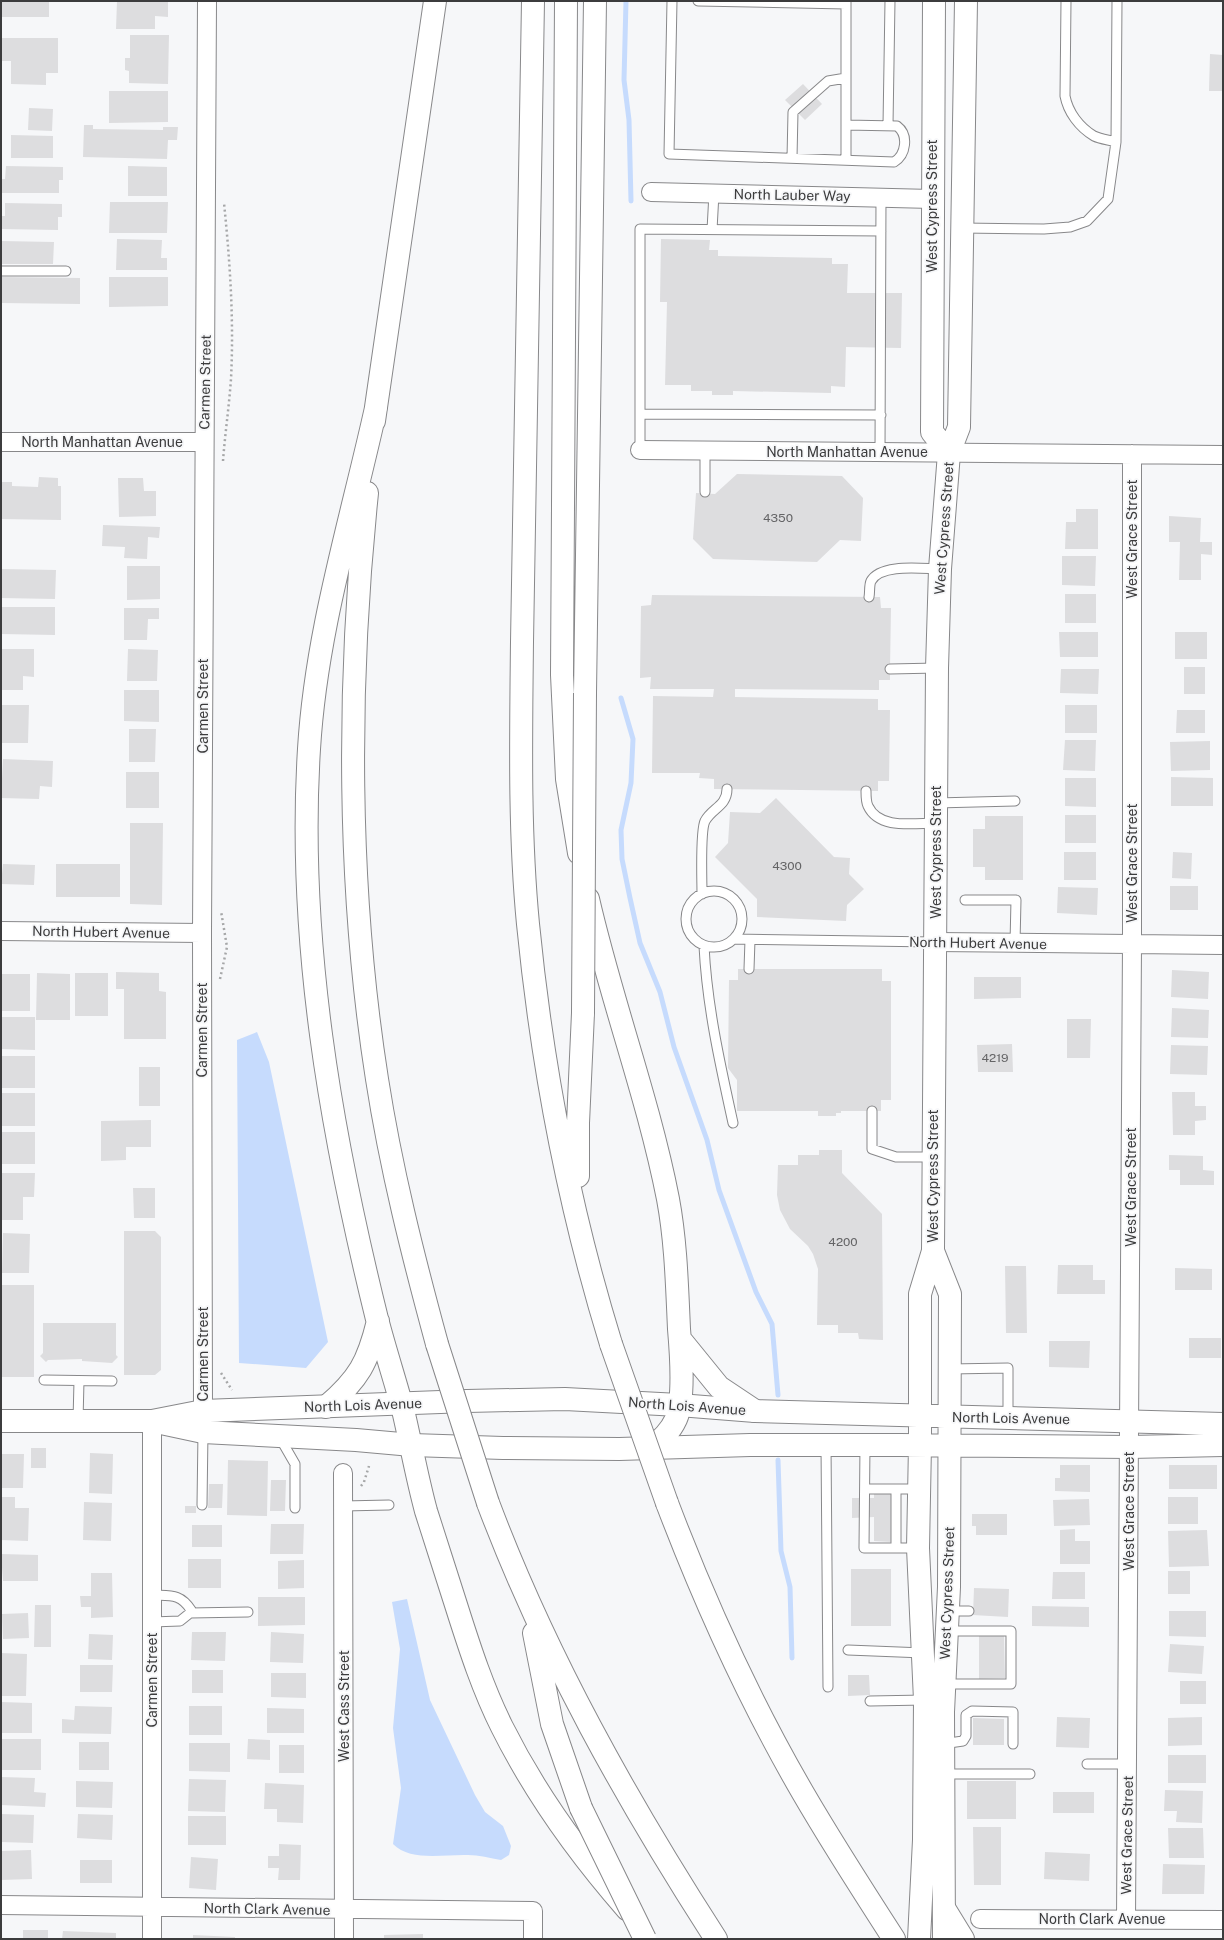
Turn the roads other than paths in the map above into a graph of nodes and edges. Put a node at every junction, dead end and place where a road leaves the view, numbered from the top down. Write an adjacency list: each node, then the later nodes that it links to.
1 (207, 1): 33 (street, Carmen Street)
2 (435, 1): 29 (main road)
3 (533, 1): 64 (main road)
4 (566, 1): 67 (main road)
5 (595, 1): 64 (main road, bridge)
6 (672, 1): 18 (lane)
7 (698, 1): 13 (lane)
8 (890, 1): 16 (lane)
9 (934, 1): 23 (main road, West Cypress Street)
10 (966, 1): 24 (main road, West Cypress Street)
11 (1066, 1): 17 (lane)
12 (1117, 1): 17 (lane)
13 (846, 3): 14 (lane)
14 (846, 78): 15 (lane); 18 (lane)
15 (846, 125): 16 (lane); 19 (lane)
16 (888, 125): 19 (lane)
17 (1116, 142): 24 (lane)
18 (792, 158): 19 (lane)
19 (846, 160)
20 (651, 192): 21 (street, North Lauber Way)
21 (714, 193): 22 (street, North Lauber Way); 25 (lane)
22 (881, 198): 23 (street, North Lauber Way); 26 (lane)
23 (932, 199): 24 (main road); 37 (main road, West Cypress Street)
24 (962, 228): 37 (main road, West Cypress Street)
25 (712, 230): 26 (lane); 30 (lane)
26 (881, 231): 31 (lane)
27 (66, 271): 28 (lane)
28 (1, 272)
29 (376, 408): 66 (main road); 104 (main road, bridge)
30 (640, 414): 31 (lane); 34 (lane)
31 (880, 416): 36 (lane)
32 (1, 442): 33 (street, North Manhattan Avenue)
33 (203, 442): 52 (street, Carmen Street)
34 (640, 450): 35 (street, North Manhattan Avenue)
35 (706, 451): 36 (street, North Manhattan Avenue); 40 (lane)
36 (880, 452): 37 (street, North Manhattan Avenue)
37 (949, 453): 38 (street, North Manhattan Avenue); 41 (main road, West Cypress Street)
38 (1132, 454): 39 (street, North Manhattan Avenue); 57 (street, West Grace Street)
39 (1223, 455)
40 (705, 492)
41 (940, 570): 42 (lane); 44 (main road, West Cypress Street)
42 (869, 597)
43 (890, 668): 44 (lane)
44 (937, 668): 48 (main road, West Cypress Street)
45 (728, 789): 49 (lane)
46 (866, 791): 48 (lane)
47 (1015, 801): 48 (lane)
48 (936, 813): 55 (main road, West Cypress Street)
49 (702, 894): 53 (lane); 59 (lane)
50 (965, 900): 56 (lane)
51 (1, 931): 52 (street, North Hubert Avenue)
52 (202, 933): 83 (street, Carmen Street)
53 (734, 939): 54 (lane, North Hubert Avenue); 59 (lane)
54 (750, 940): 55 (lane, North Hubert Avenue); 60 (lane)
55 (936, 942): 56 (street, North Hubert Avenue); 63 (main road, West Cypress Street)
56 (1015, 943): 57 (street, North Hubert Avenue)
57 (1132, 944): 58 (street, North Hubert Avenue); 80 (street, West Grace Street)
58 (1223, 945)
59 (704, 946): 62 (lane)
60 (749, 969)
61 (872, 1111): 63 (lane)
62 (733, 1123)
63 (933, 1157): 65 (main road, West Cypress Street)
64 (582, 1243): 137 (main road, bridge)
65 (933, 1251): 68 (main road, West Cypress Street); 76 (main road, West Cypress Street)
66 (378, 1321): 72 (main road); 74 (main road)
67 (680, 1338): 73 (main road); 75 (main road)
68 (950, 1369): 77 (main road, West Cypress Street); 78 (lane)
69 (44, 1380): 70 (lane)
70 (79, 1381): 71 (lane); 81 (lane)
71 (112, 1381)
72 (402, 1404): 73 (main road, North Lois Avenue); 74 (main road, North Lois Avenue); 86 (main road)
73 (679, 1405): 75 (main road, North Lois Avenue); 93 (main road)
74 (326, 1407): 83 (main road, North Lois Avenue)
75 (754, 1411): 76 (main road, North Lois Avenue)
76 (920, 1416): 77 (main road, North Lois Avenue); 89 (main road, West Cypress Street)
77 (950, 1416): 78 (main road, North Lois Avenue); 91 (main road, West Cypress Street)
78 (1008, 1417): 80 (main road, North Lois Avenue)
79 (1, 1420): 81 (main road, North Lois Avenue)
80 (1130, 1420): 84 (main road, North Lois Avenue); 92 (street, West Grace Street)
81 (78, 1421): 82 (main road, North Lois Avenue)
82 (152, 1421): 83 (main road, North Lois Avenue); 105 (street, Carmen Street)
83 (203, 1422): 85 (main road, North Lois Avenue); 98 (lane)
84 (1223, 1424)
85 (280, 1436): 86 (main road, North Lois Avenue); 101 (lane)
86 (412, 1445): 93 (main road, North Lois Avenue); 135 (main road)
87 (826, 1445): 88 (main road, North Lois Avenue); 93 (main road, North Lois Avenue); 113 (lane)
88 (865, 1445): 89 (main road, North Lois Avenue); 95 (lane)
89 (920, 1445): 91 (main road, North Lois Avenue); 97 (main road, West Cypress Street)
90 (1223, 1445): 92 (main road, North Lois Avenue)
91 (950, 1446): 92 (main road, North Lois Avenue); 108 (main road, West Cypress Street)
92 (1130, 1447): 121 (street, West Grace Street)
93 (651, 1448)
94 (343, 1472): 100 (street, West Cass Street)
95 (865, 1489): 96 (lane); 102 (lane)
96 (896, 1489): 97 (lane); 102 (lane)
97 (919, 1489): 103 (main road, West Cypress Street)
98 (202, 1505)
99 (390, 1505): 100 (lane)
100 (343, 1506): 127 (street, West Cass Street)
101 (295, 1508)
102 (896, 1548): 103 (lane)
103 (918, 1548): 111 (main road, West Cypress Street)
104 (510, 1558): 134 (main road, bridge); 136 (main road)
105 (152, 1595): 107 (lane); 109 (street, Carmen Street)
106 (248, 1612): 107 (lane)
107 (190, 1613): 109 (lane)
108 (954, 1618): 112 (main road, West Cypress Street); 112 (lane)
109 (152, 1622): 125 (street, Carmen Street)
110 (848, 1650): 111 (lane)
111 (924, 1653): 114 (main road, West Cypress Street)
112 (943, 1684): 116 (main road, West Cypress Street)
113 (828, 1687)
114 (925, 1700): 115 (lane); 138 (main road, West Cypress Street)
115 (870, 1701)
116 (943, 1717): 117 (lane); 118 (main road, West Cypress Street)
117 (966, 1718): 118 (lane); 119 (lane)
118 (942, 1744): 122 (main road, West Cypress Street)
119 (1013, 1744)
120 (1087, 1764): 121 (lane)
121 (1128, 1764): 129 (street, West Grace Street)
122 (942, 1774): 123 (lane); 126 (main road, West Cypress Street)
123 (1030, 1774)
124 (1, 1905): 125 (street, North Clark Avenue)
125 (152, 1907): 127 (street, North Clark Avenue); 131 (street, Carmen Street)
126 (944, 1908): 139 (main road, West Cypress Street); 140 (main road)
127 (344, 1910): 132 (street, West Cass Street); 133 (street, North Clark Avenue)
128 (980, 1919): 129 (street, North Clark Avenue)
129 (1126, 1920): 130 (street, North Clark Avenue)
130 (1223, 1920)
131 (152, 1939)
132 (344, 1939)
133 (534, 1939)
134 (645, 1939)
135 (653, 1939)
136 (716, 1939)
137 (894, 1939)
138 (919, 1939)
139 (944, 1939)
140 (963, 1939)

